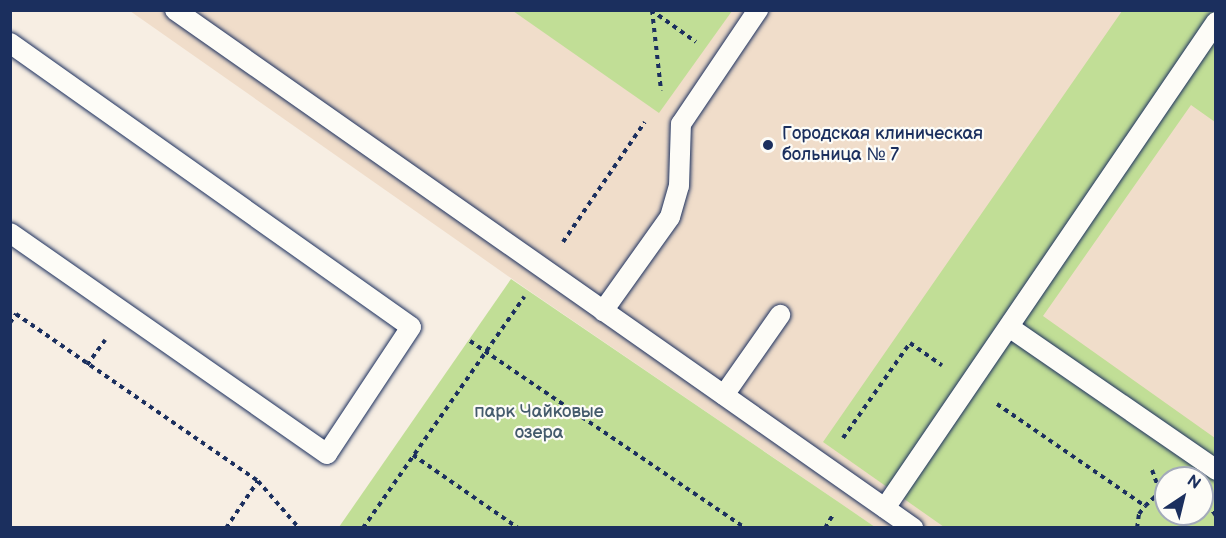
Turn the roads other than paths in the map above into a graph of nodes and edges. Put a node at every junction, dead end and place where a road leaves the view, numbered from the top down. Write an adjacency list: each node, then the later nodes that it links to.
1 (175, 10): 6 (lane)
2 (758, 10): 6 (lane)
3 (1215, 22): 8 (lane)
4 (10, 43): 5 (lane)
5 (10, 233)
6 (603, 311): 9 (lane)
7 (780, 315): 9 (lane)
8 (1009, 327): 10 (lane); 11 (lane)
9 (724, 395): 11 (lane)
10 (1215, 470)
11 (885, 508): 12 (lane)
12 (914, 528)

